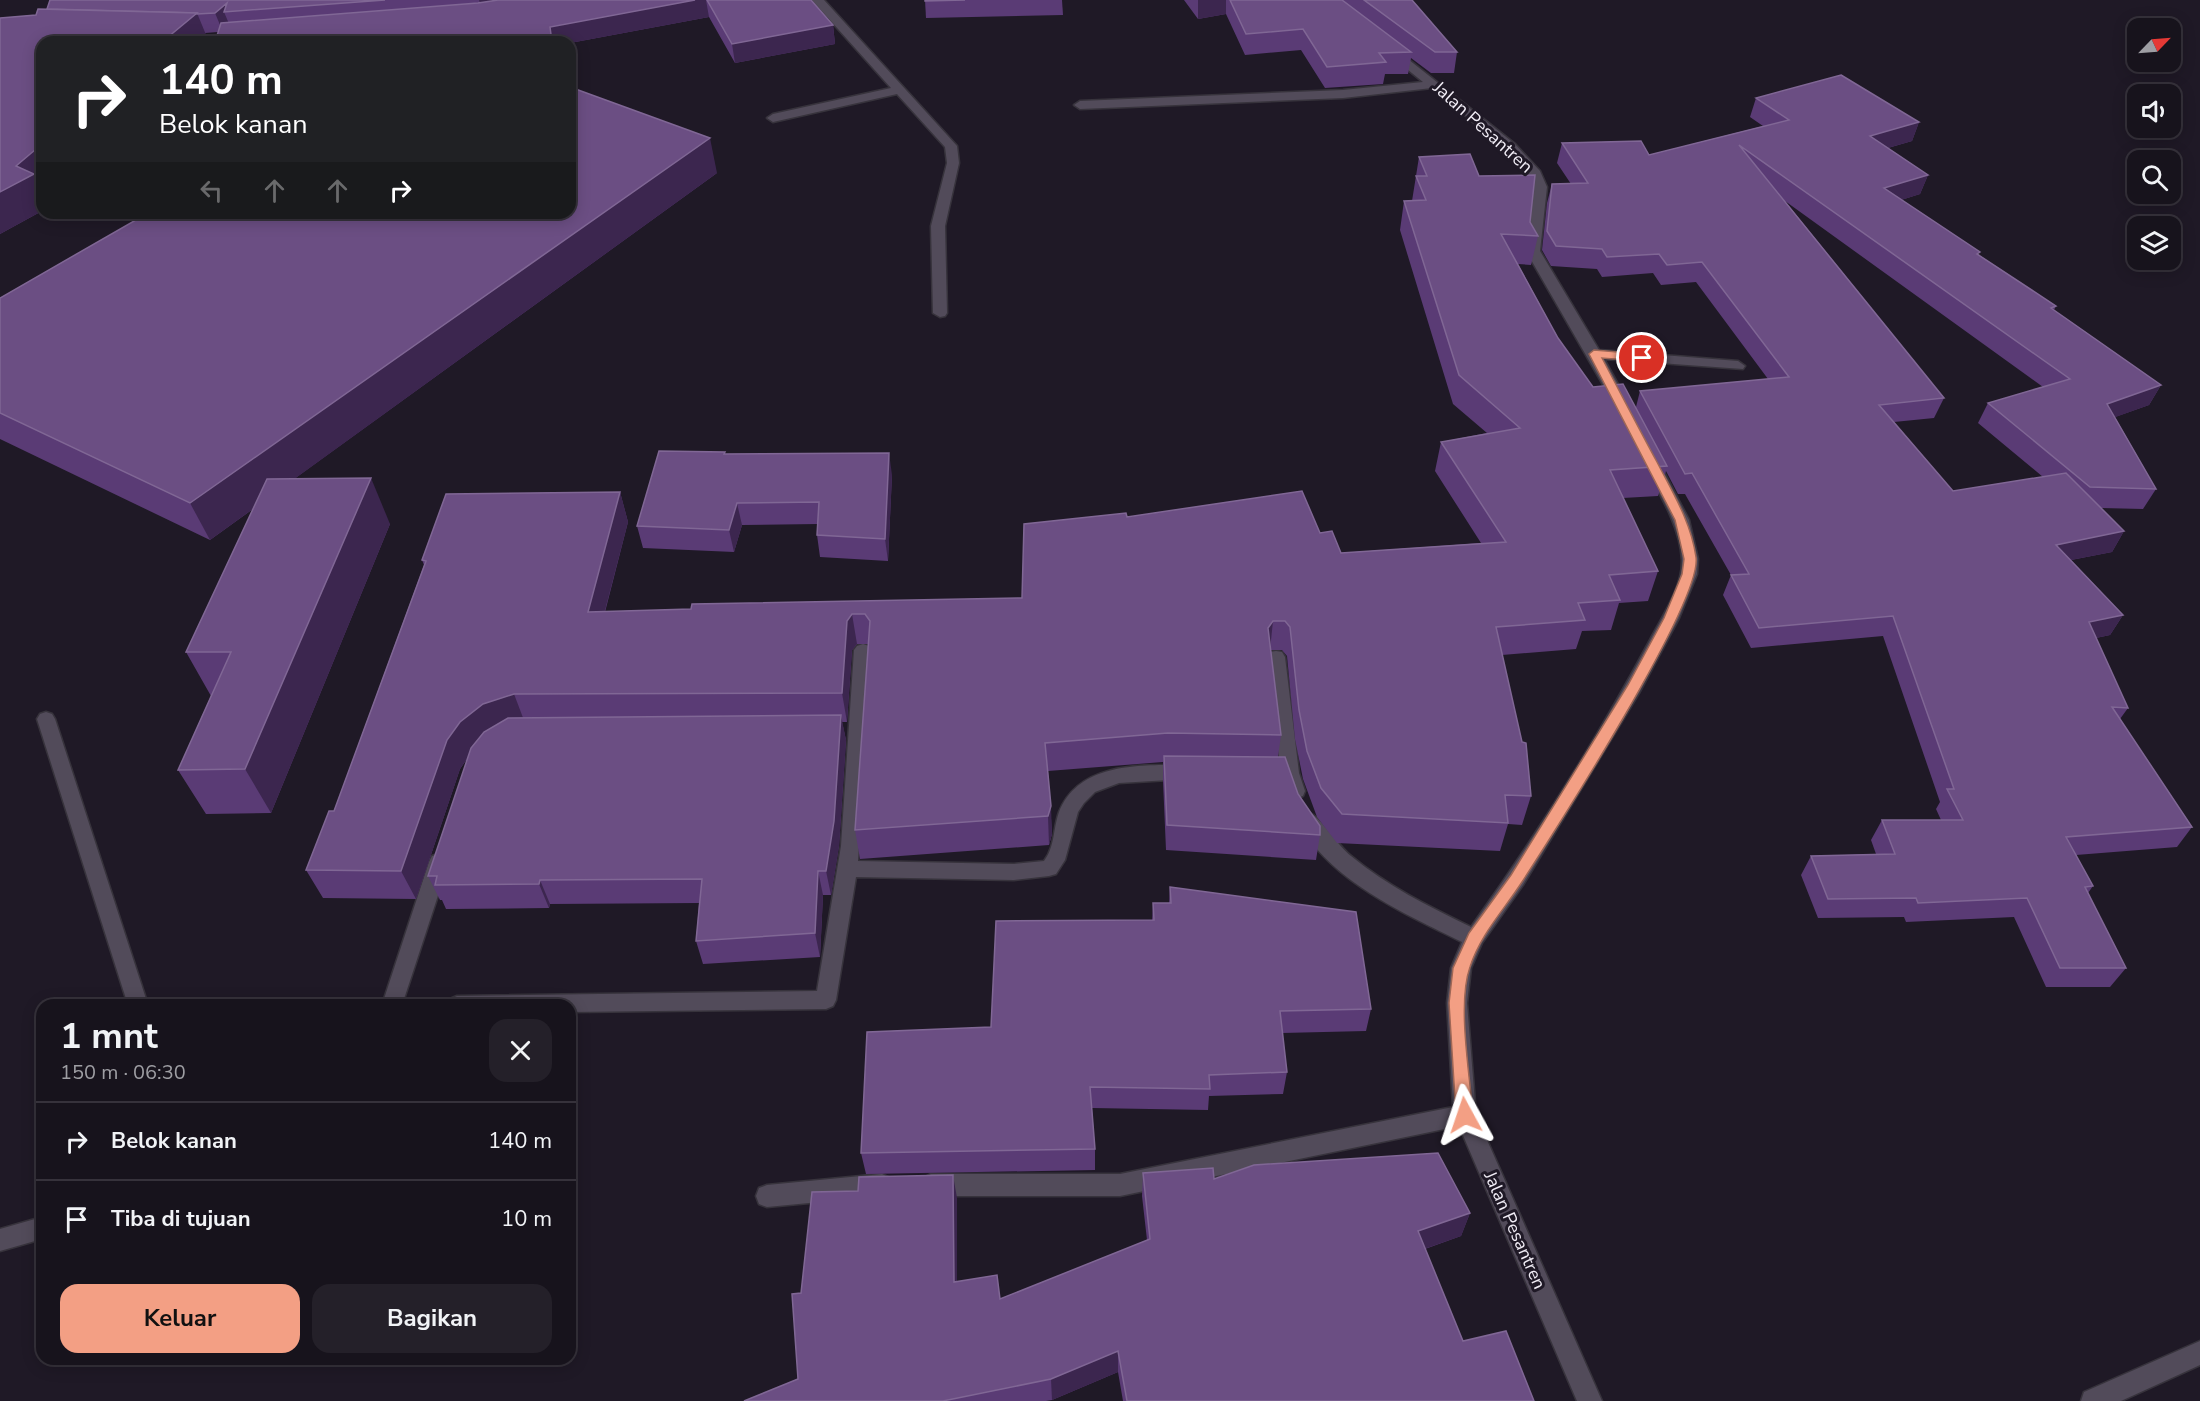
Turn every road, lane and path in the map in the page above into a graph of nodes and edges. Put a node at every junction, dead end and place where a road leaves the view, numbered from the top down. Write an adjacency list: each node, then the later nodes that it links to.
1 (818, 0): 4 (street)
2 (1379, 42): 3 (street, Jalan Pesantren)
3 (1434, 84): 5 (street); 8 (street, Jalan Pesantren)
4 (901, 89): 6 (street); 7 (street)
5 (1080, 105)
6 (773, 118)
7 (940, 313)
8 (1594, 354): 9 (street); 10 (street, Jalan Pesantren)
9 (1738, 366)
10 (1632, 426)
11 (1643, 447): 22 (street, Jalan Pesantren)
12 (863, 650): 16 (street)
13 (1276, 657): 19 (street)
14 (46, 719): 23 (street)
15 (835, 731): 16 (street)
16 (858, 731): 21 (street)
17 (1209, 772): 21 (street)
18 (1267, 773): 19 (street)
19 (1290, 773): 22 (street)
20 (445, 846): 24 (street)
21 (846, 869): 25 (street)
22 (1474, 938): 26 (street, Jalan Pesantren)
23 (136, 999)
24 (394, 999)
25 (576, 1003)
26 (1465, 1115): 27 (street); 31 (street, Jalan Pesantren)
27 (767, 1196)
28 (36, 1230): 29 (street)
29 (0, 1240)
30 (2200, 1353): 32 (street)
31 (1590, 1401)
32 (2093, 1401)

